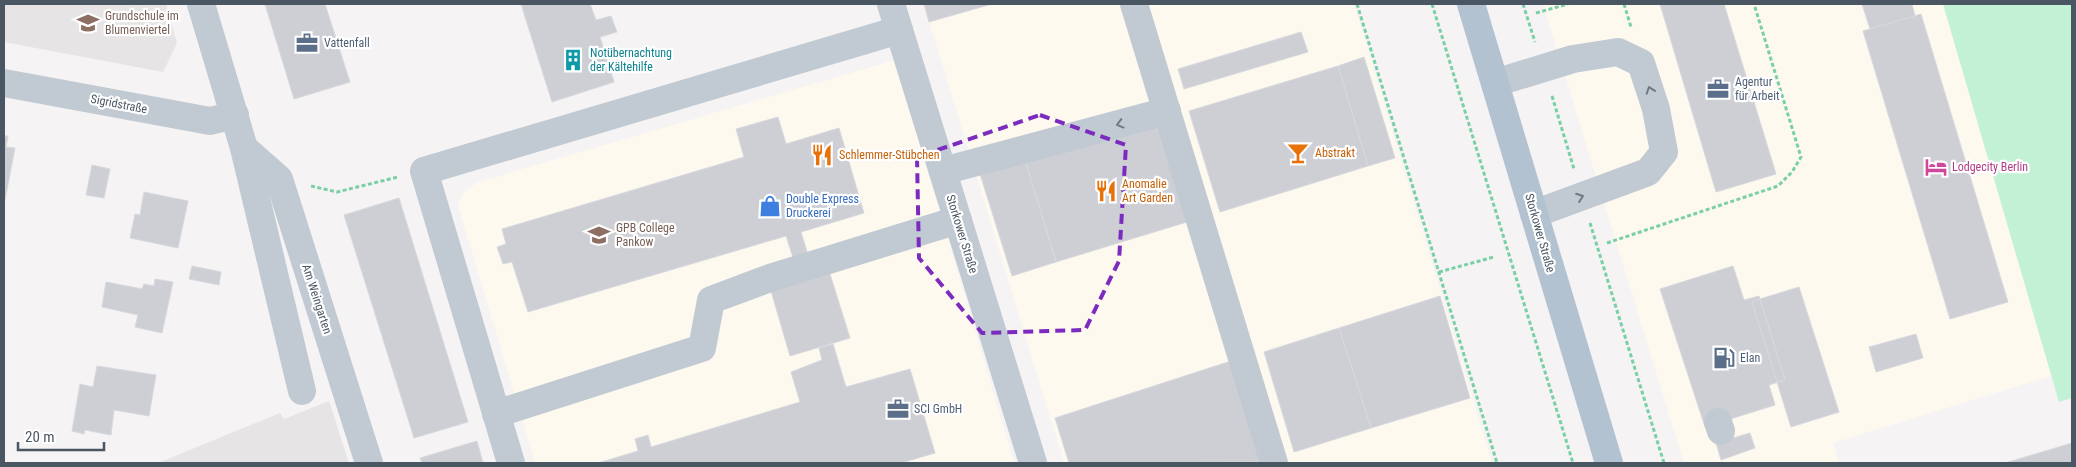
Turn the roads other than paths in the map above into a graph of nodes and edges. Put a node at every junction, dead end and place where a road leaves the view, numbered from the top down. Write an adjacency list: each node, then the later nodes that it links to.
1 (201, 4): 9 (street)
2 (891, 4): 5 (street, Storkower Straße)
3 (1134, 4): 8 (street)
4 (1471, 4): 7 (main road, Storkower Straße)
5 (899, 30): 11 (street, Storkower Straße); 15 (street)
6 (4, 82): 9 (street, Sigridstraße)
7 (1496, 83): 12 (main road, Storkower Straße); 12 (street, one-way to 7)
8 (1167, 111): 11 (street, one-way to 11); 19 (street)
9 (235, 115): 10 (street)
10 (244, 148): 14 (street); 16 (street, Am Weingarten)
11 (943, 171): 13 (street, Storkower Straße)
12 (1534, 214): 20 (main road, Storkower Straße)
13 (958, 220): 15 (street); 18 (street, Storkower Straße)
14 (302, 391)
15 (496, 414): 17 (street)
16 (369, 463)
17 (511, 463)
18 (1033, 463)
19 (1274, 463)
20 (1609, 463)

